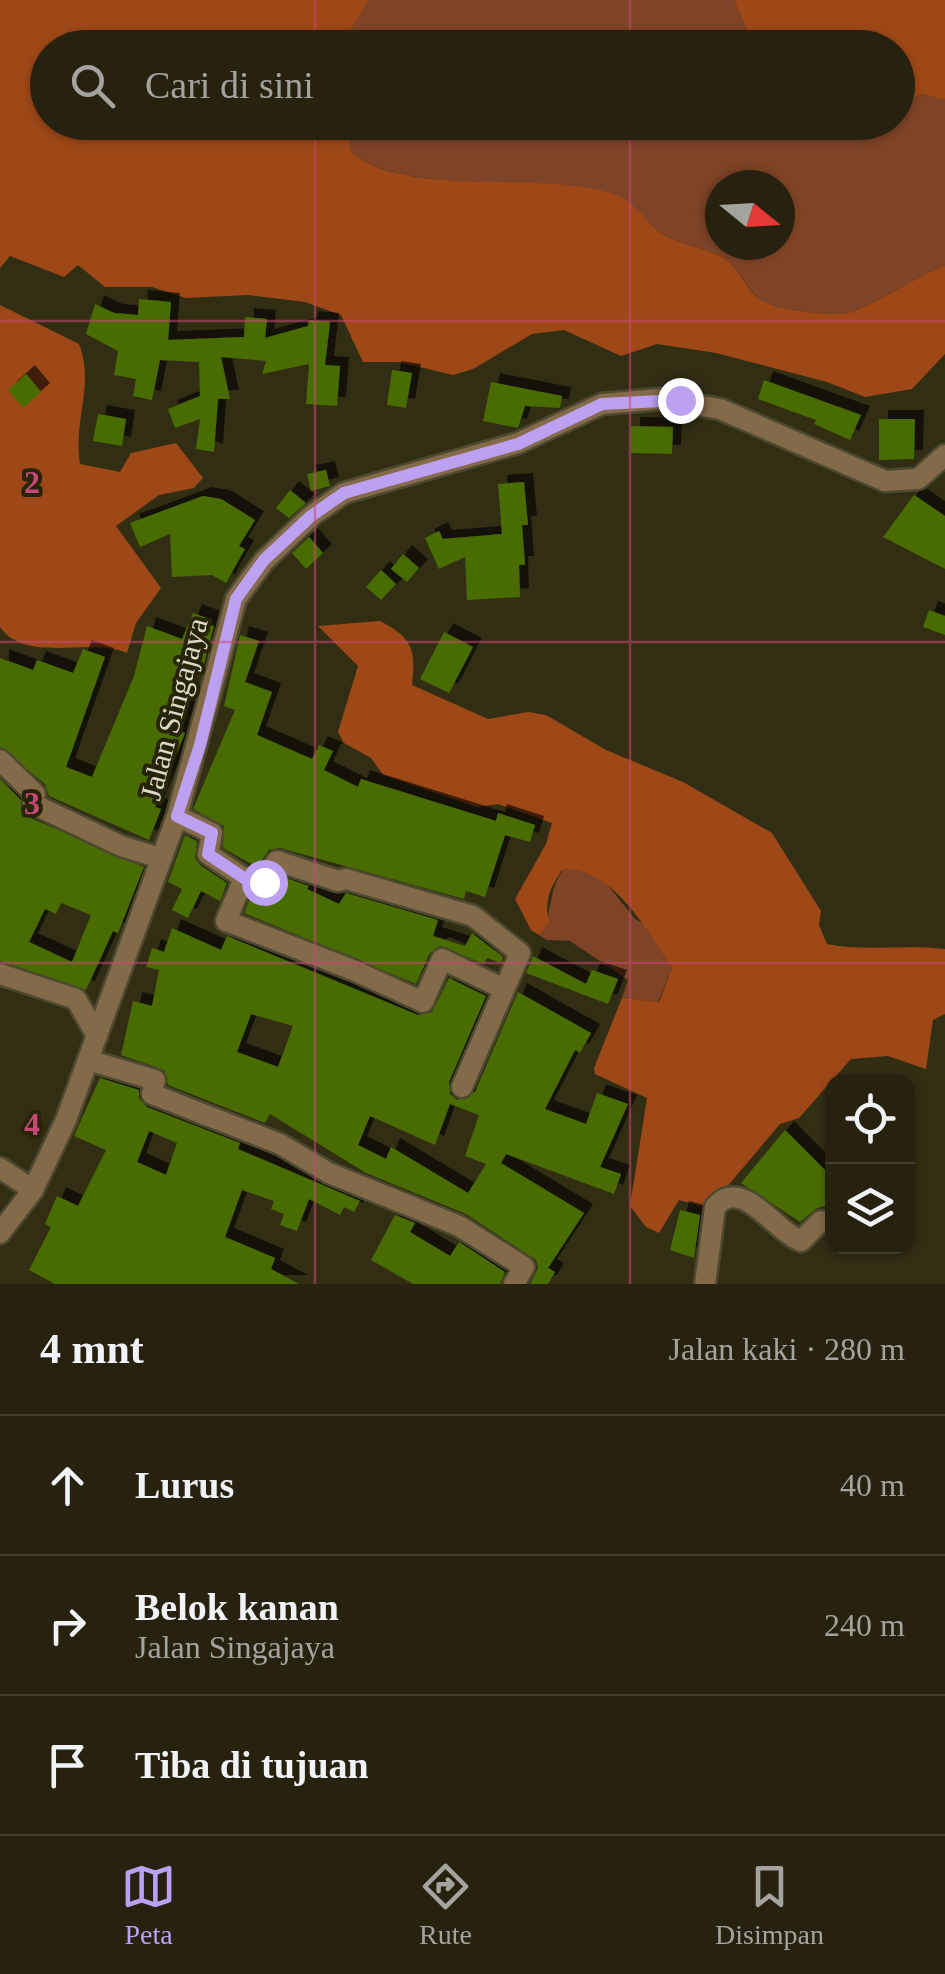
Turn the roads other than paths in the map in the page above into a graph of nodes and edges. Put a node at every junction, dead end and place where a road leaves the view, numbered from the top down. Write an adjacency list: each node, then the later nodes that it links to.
1 (945, 455): 3 (street, Jalan Singajaya)
2 (0, 760): 4 (street)
3 (177, 816): 4 (street, Jalan Singajaya); 5 (street)
4 (160, 858): 8 (street, Jalan Singajaya)
5 (244, 878): 7 (street); 7 (street)
6 (0, 974): 8 (street)
7 (504, 989): 10 (street)
8 (97, 1036): 9 (street, Jalan Singajaya)
9 (88, 1060): 12 (street, Jalan Singajaya); 15 (street)
10 (462, 1087)
11 (0, 1168): 12 (street)
12 (34, 1190): 14 (street, Jalan Singajaya)
13 (821, 1221): 16 (street)
14 (0, 1233)
15 (514, 1284)
16 (705, 1284)

